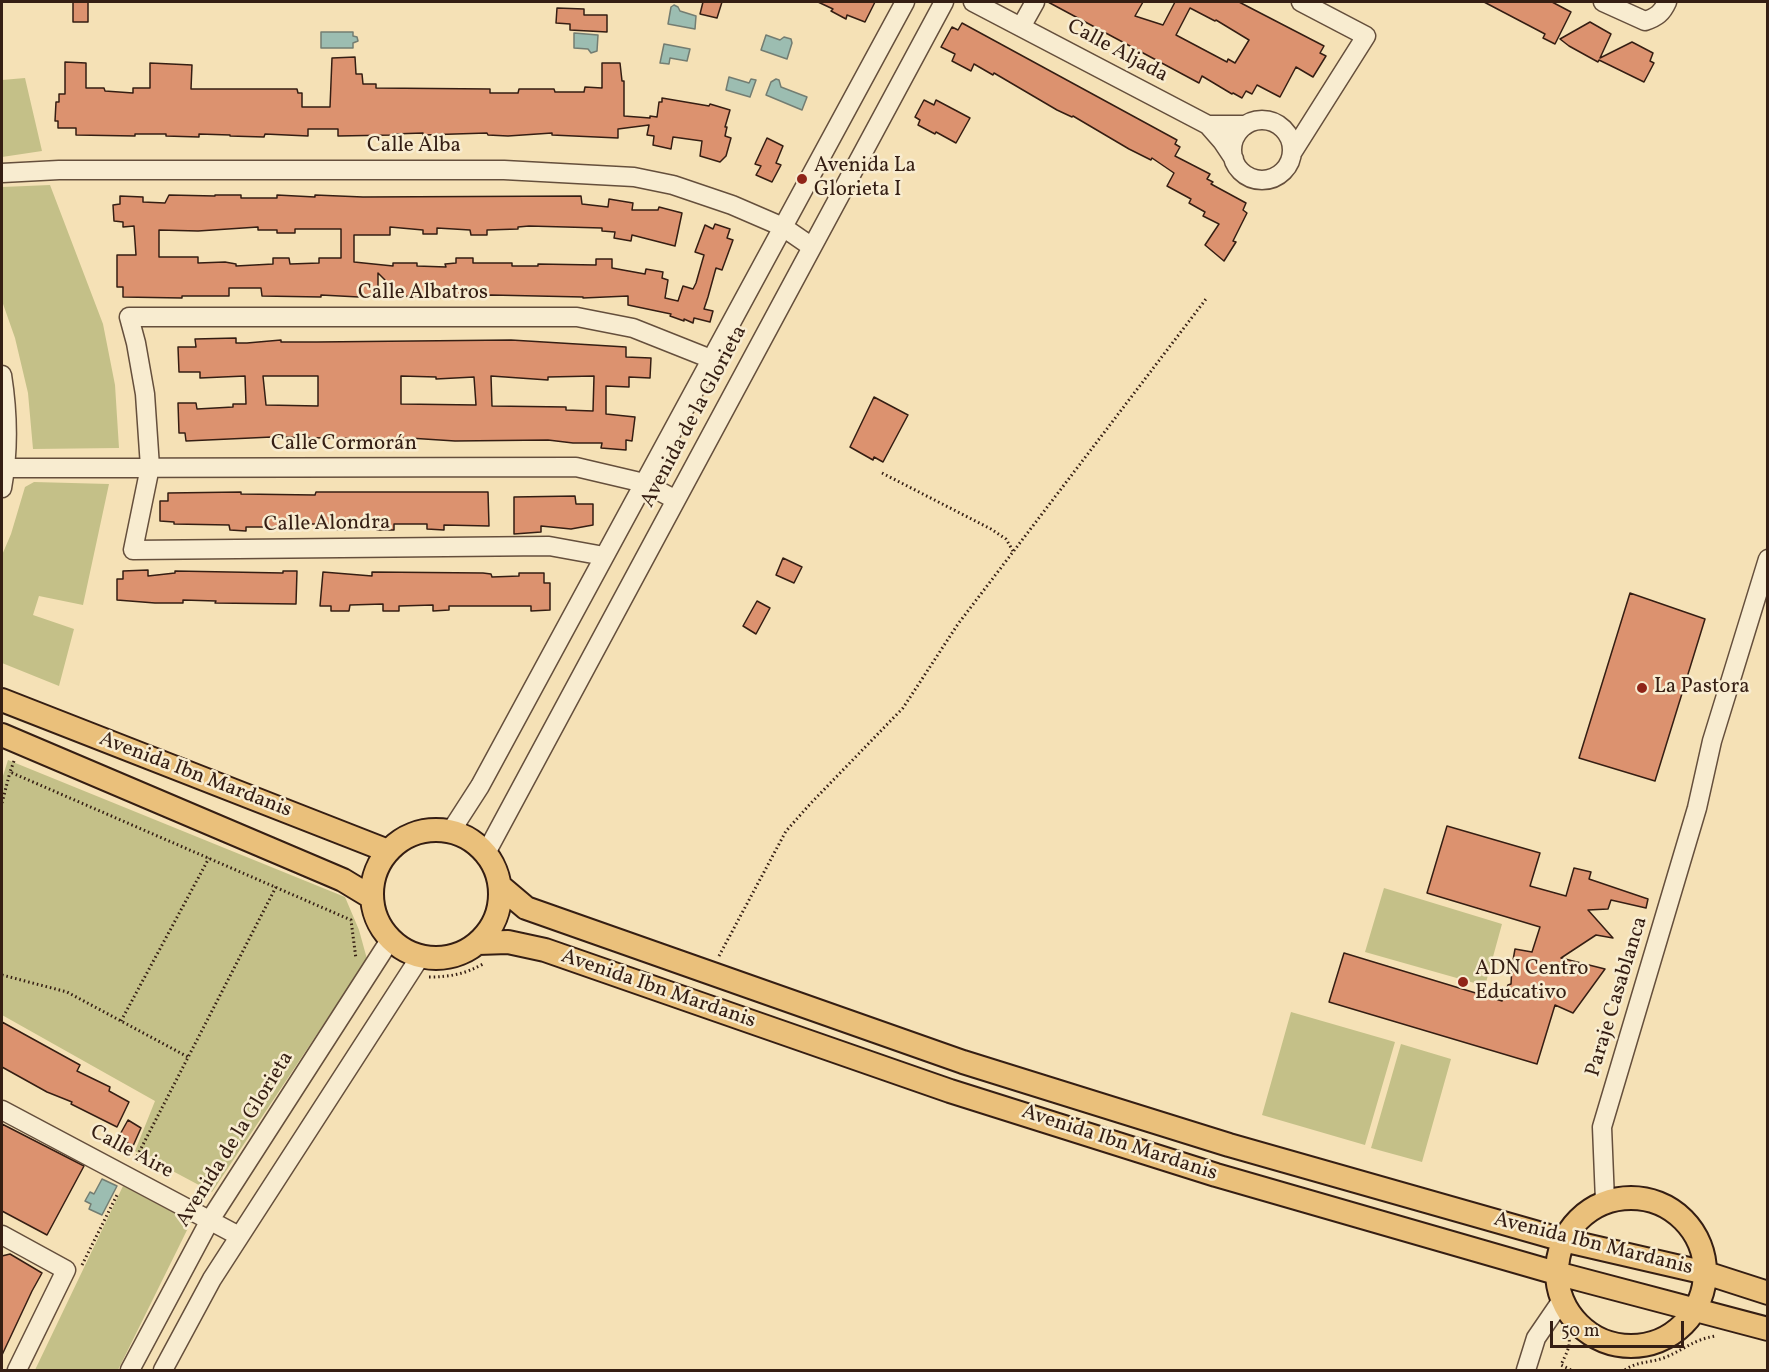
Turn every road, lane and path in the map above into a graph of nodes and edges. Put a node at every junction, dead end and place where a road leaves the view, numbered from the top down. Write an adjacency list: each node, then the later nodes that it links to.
1 (904, 2): 14 (street, Avenida de la Glorieta)
2 (944, 2): 15 (street, Avenida de la Glorieta)
3 (973, 2): 8 (street, Calle Aljada)
4 (1035, 2): 8 (street)
5 (1301, 2): 11 (street)
6 (1603, 2): 7 (street)
7 (1667, 2)
8 (1021, 27): 10 (street, Calle Aljada)
9 (1246, 124): 10 (street); 11 (street); 12 (street)
10 (1208, 125): 12 (street)
11 (1292, 153): 12 (street)
12 (1234, 159)
13 (2, 173): 14 (street, Calle Alba)
14 (783, 227): 15 (street, Calle Alba); 17 (street, Avenida de la Glorieta)
15 (812, 247): 24 (street, Avenida de la Glorieta)
16 (1206, 299): 25 (path)
17 (711, 359): 19 (street, Calle Albatros); 22 (street, Avenida de la Glorieta)
18 (2, 375): 20 (street)
19 (150, 467): 20 (street, Calle Cormorán); 22 (street, Calle Cormorán); 26 (street, Calle Alondra)
20 (6, 468): 23 (street)
21 (882, 473): 25 (path)
22 (644, 483): 24 (street, Calle Cormorán); 26 (street, Avenida de la Glorieta)
23 (2, 488)
24 (676, 500): 34 (street, Avenida de la Glorieta)
25 (1013, 551): 43 (path)
26 (604, 556): 32 (street, Avenida de la Glorieta)
27 (1767, 559): 49 (street, Paraje Casablanca)
28 (2, 700): 33 (main road, Avenida Ibn Mardanis)
29 (11, 738): 30 (path); 38 (main road, Avenida Ibn Mardanis)
30 (10, 772): 31 (path); 35 (path)
31 (2, 803)
32 (451, 831): 33 (main road); 34 (main road)
33 (388, 851): 38 (main road)
34 (486, 853): 36 (main road)
35 (209, 858): 37 (path); 45 (path)
36 (500, 885): 40 (main road); 43 (main road, Avenida Ibn Mardanis)
37 (276, 887): 42 (path); 46 (path)
38 (371, 897): 39 (main road)
39 (390, 940): 41 (main road); 42 (street, Avenida de la Glorieta)
40 (478, 943): 41 (main road); 55 (main road, Avenida Ibn Mardanis)
41 (420, 957): 52 (street)
42 (372, 968): 50 (street, Avenida de la Glorieta)
43 (710, 974): 53 (main road, Avenida Ibn Mardanis)
44 (2, 975): 45 (path)
45 (121, 1021): 46 (path)
46 (188, 1057): 48 (path)
47 (2, 1110): 48 (street, Calle Aire)
48 (127, 1176): 50 (street, Calle Aire); 54 (path)
49 (1605, 1201): 53 (main road); 56 (main road)
50 (210, 1220): 52 (street, Calle Aire); 63 (street, Avenida de la Glorieta)
51 (2, 1235): 62 (street)
52 (239, 1236): 64 (street)
53 (1563, 1240): 55 (main road); 56 (main road, Avenida Ibn Mardanis)
54 (81, 1268)
55 (1556, 1273): 58 (main road); 59 (main road, Avenida Ibn Mardanis)
56 (1706, 1273): 57 (main road, Avenida Ibn Mardanis); 59 (main road)
57 (1767, 1293)
58 (1562, 1300): 59 (main road); 65 (street)
59 (1696, 1309): 60 (main road, Avenida Ibn Mardanis)
60 (1767, 1329)
61 (1724, 1336): 66 (path)
62 (17, 1371)
63 (130, 1371)
64 (163, 1371)
65 (1527, 1371)
66 (1625, 1371)

